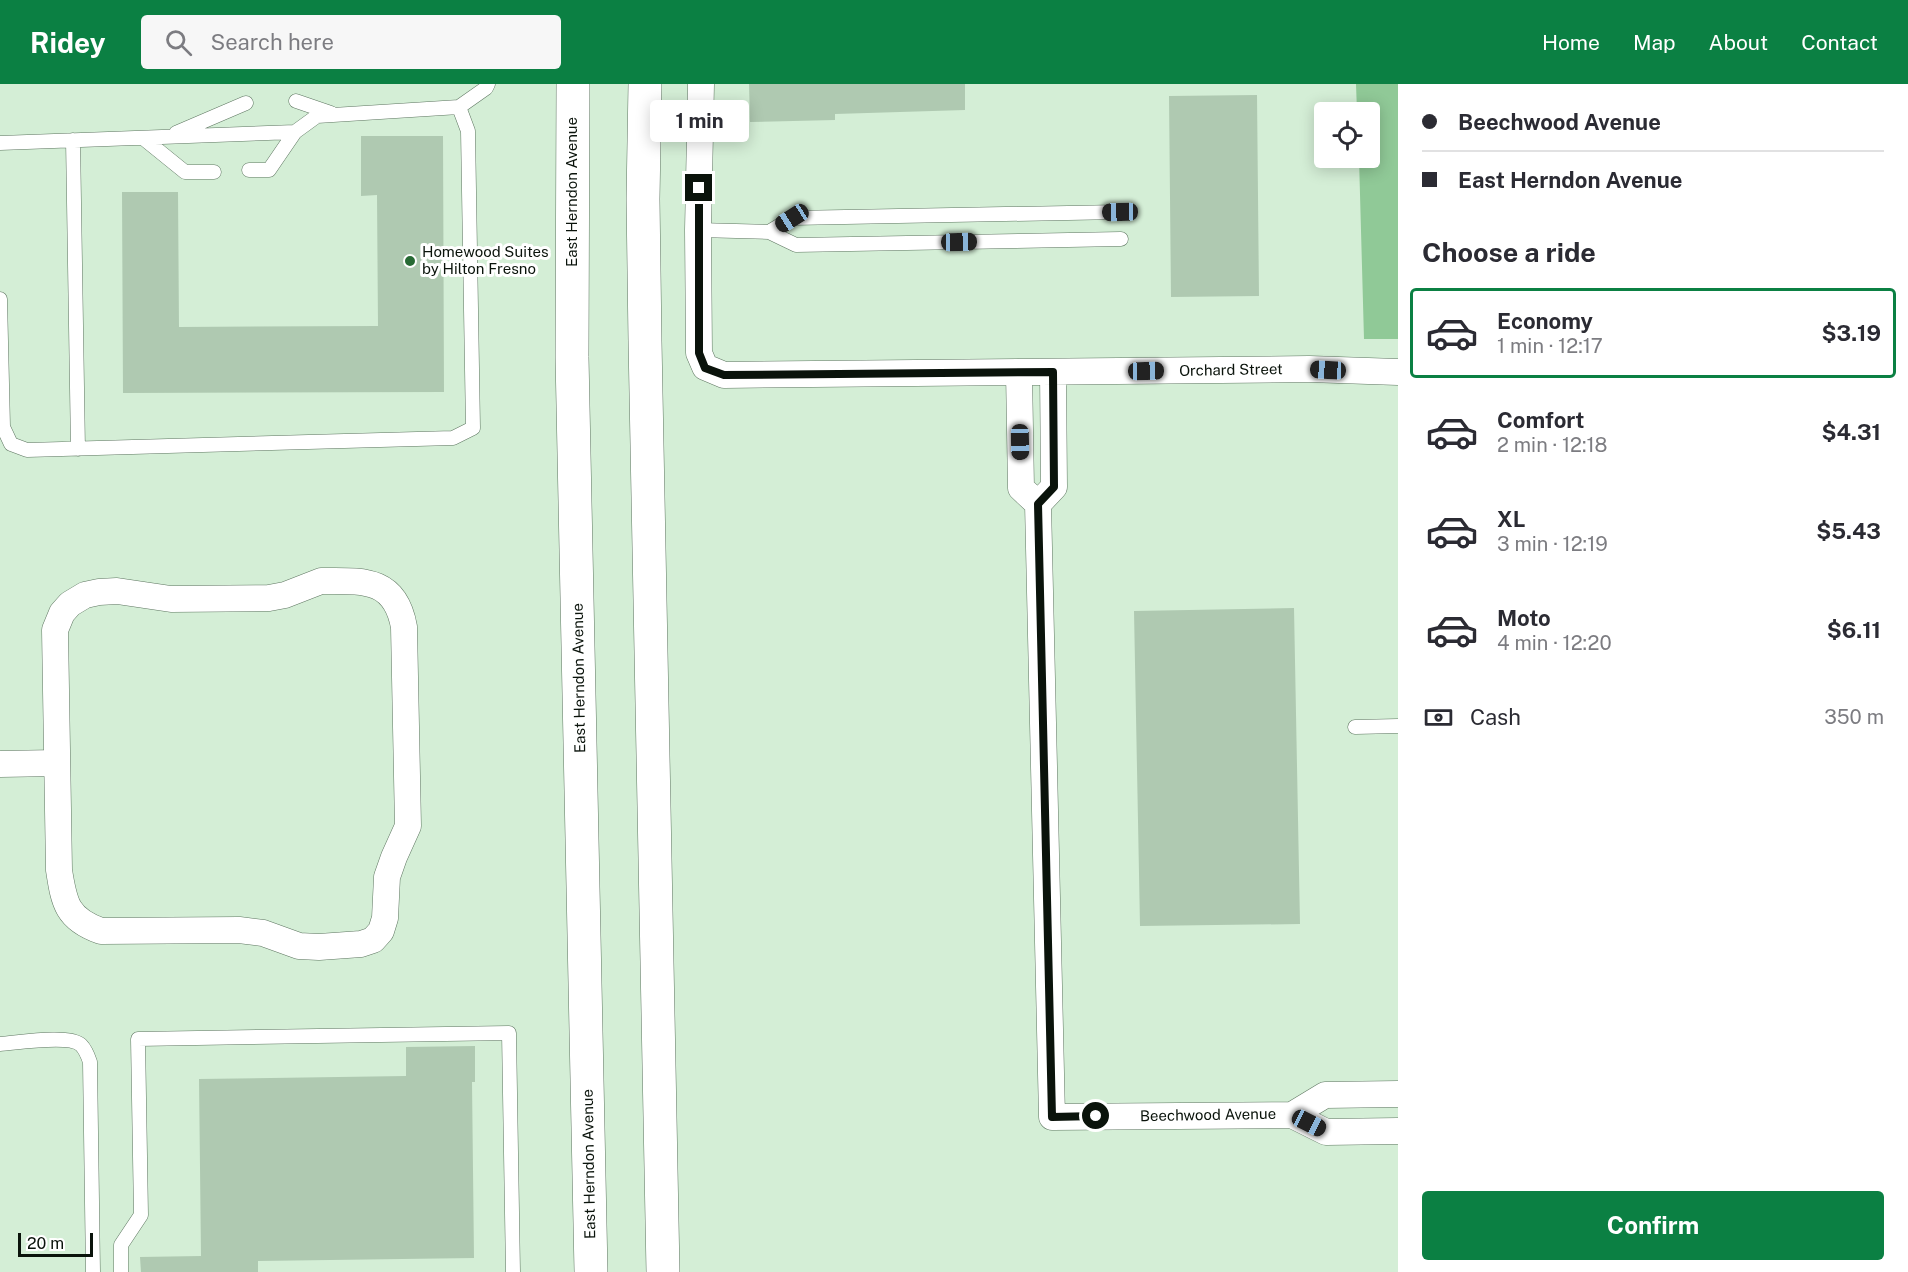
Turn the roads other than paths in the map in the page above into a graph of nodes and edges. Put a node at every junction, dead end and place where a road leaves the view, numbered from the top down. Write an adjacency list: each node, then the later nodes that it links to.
1 (488, 84): 7 (lane)
2 (573, 84): 37 (main road, East Herndon Avenue)
3 (645, 84): 38 (main road)
4 (700, 84): 17 (street)
5 (296, 101): 8 (lane)
6 (246, 103): 10 (lane)
7 (459, 106): 8 (lane); 24 (lane)
8 (339, 115): 9 (lane)
9 (295, 132): 10 (lane); 14 (lane)
10 (168, 137): 11 (lane)
11 (143, 138): 12 (lane); 15 (lane)
12 (73, 140): 13 (lane); 24 (lane)
13 (0, 143)
14 (249, 170)
15 (214, 172)
16 (1120, 212): 18 (lane)
17 (698, 230): 18 (lane); 21 (street, Orchard Street)
18 (769, 232): 19 (lane)
19 (1121, 239)
20 (0, 299): 24 (lane)
21 (1019, 372): 22 (street, Orchard Street); 25 (street)
22 (1053, 372): 23 (street, Orchard Street); 25 (street)
23 (1398, 372)
24 (78, 449)
25 (1038, 504): 32 (street, Beechwood Avenue)
26 (1398, 726): 27 (lane)
27 (1355, 727)
28 (56, 763): 28 (street); 29 (street)
29 (0, 764)
30 (0, 1044): 34 (lane)
31 (1398, 1094): 32 (street, Beechwood Avenue)
32 (1292, 1115): 33 (street, Beechwood Avenue)
33 (1398, 1131)
34 (93, 1272)
35 (121, 1272): 36 (lane)
36 (513, 1272)
37 (591, 1272)
38 (663, 1272)

